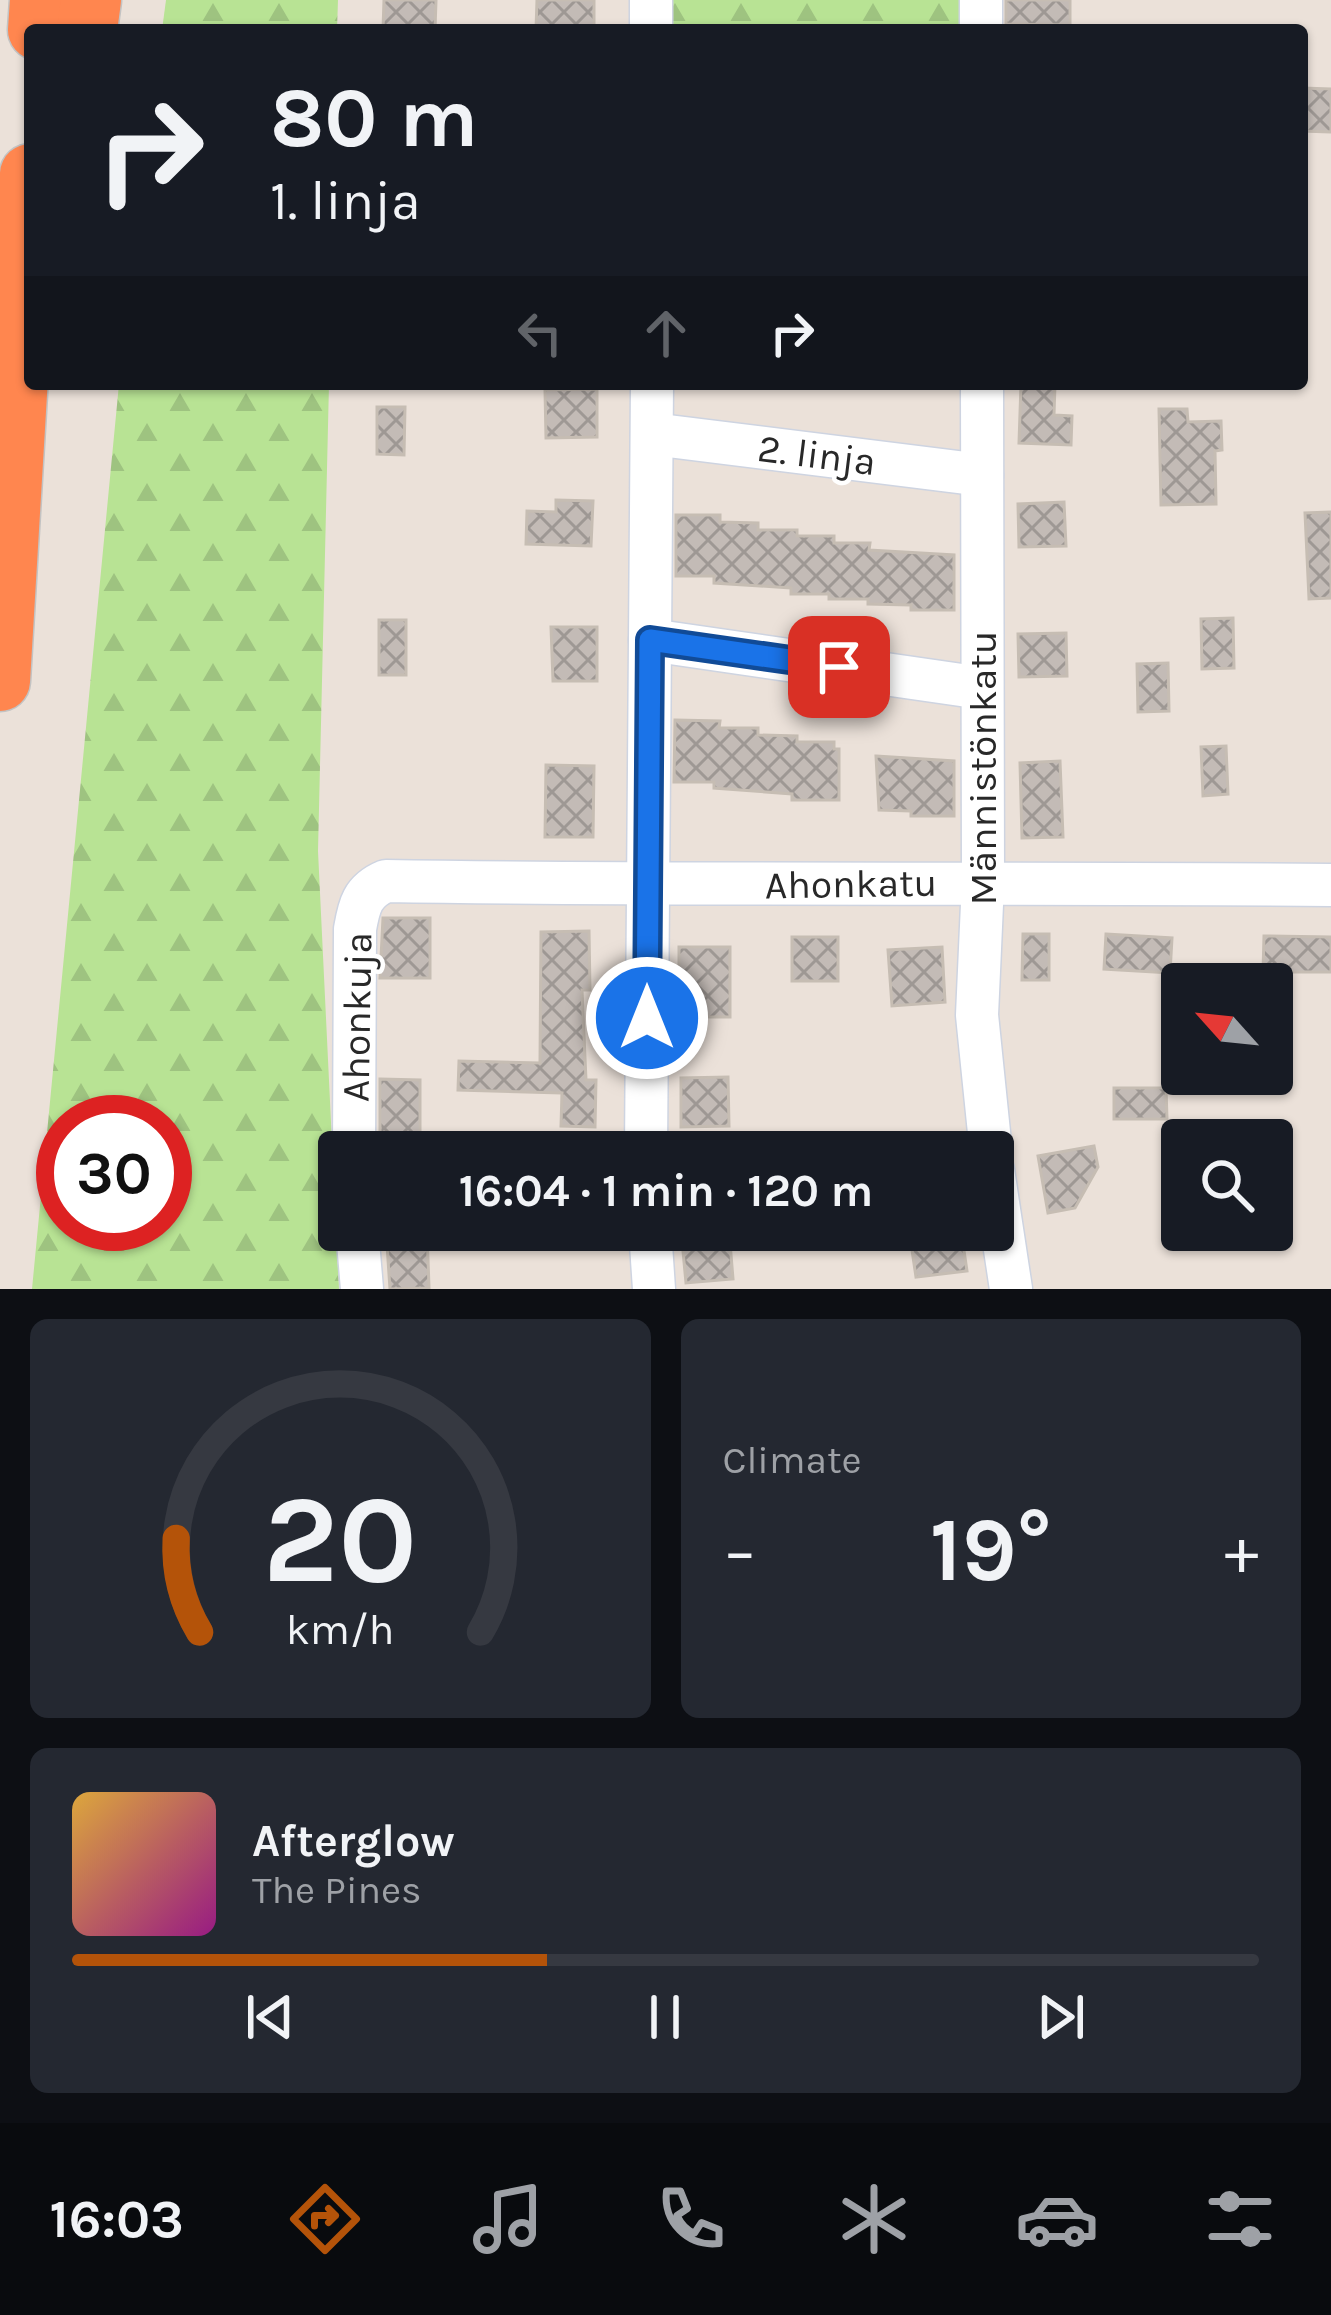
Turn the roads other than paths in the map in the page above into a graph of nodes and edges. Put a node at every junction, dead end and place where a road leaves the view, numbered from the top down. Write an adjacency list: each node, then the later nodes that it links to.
1 (24, 276): 5 (highway)
2 (24, 373): 5 (highway)
3 (652, 390): 6 (street)
4 (982, 390): 7 (street, Männistönkatu)
5 (16, 411): 9 (highway)
6 (652, 434): 7 (street, 2. linja); 8 (street)
7 (982, 475): 10 (street, Männistönkatu)
8 (650, 640): 10 (street); 12 (street)
9 (0, 681)
10 (982, 688): 11 (street, Männistönkatu)
11 (983, 882): 12 (street, Ahonkatu); 13 (street, Ahonkatu); 17 (street, Männistönkatu)
12 (648, 885): 14 (street, Ahonkatu); 16 (street)
13 (1331, 885)
14 (372, 887): 15 (street, Ahonkuja)
15 (354, 1131)
16 (646, 1131)
17 (989, 1131)
18 (359, 1251): 21 (street)
19 (651, 1251): 22 (street)
20 (1005, 1251): 23 (street)
21 (362, 1289)
22 (654, 1289)
23 (1011, 1289)

